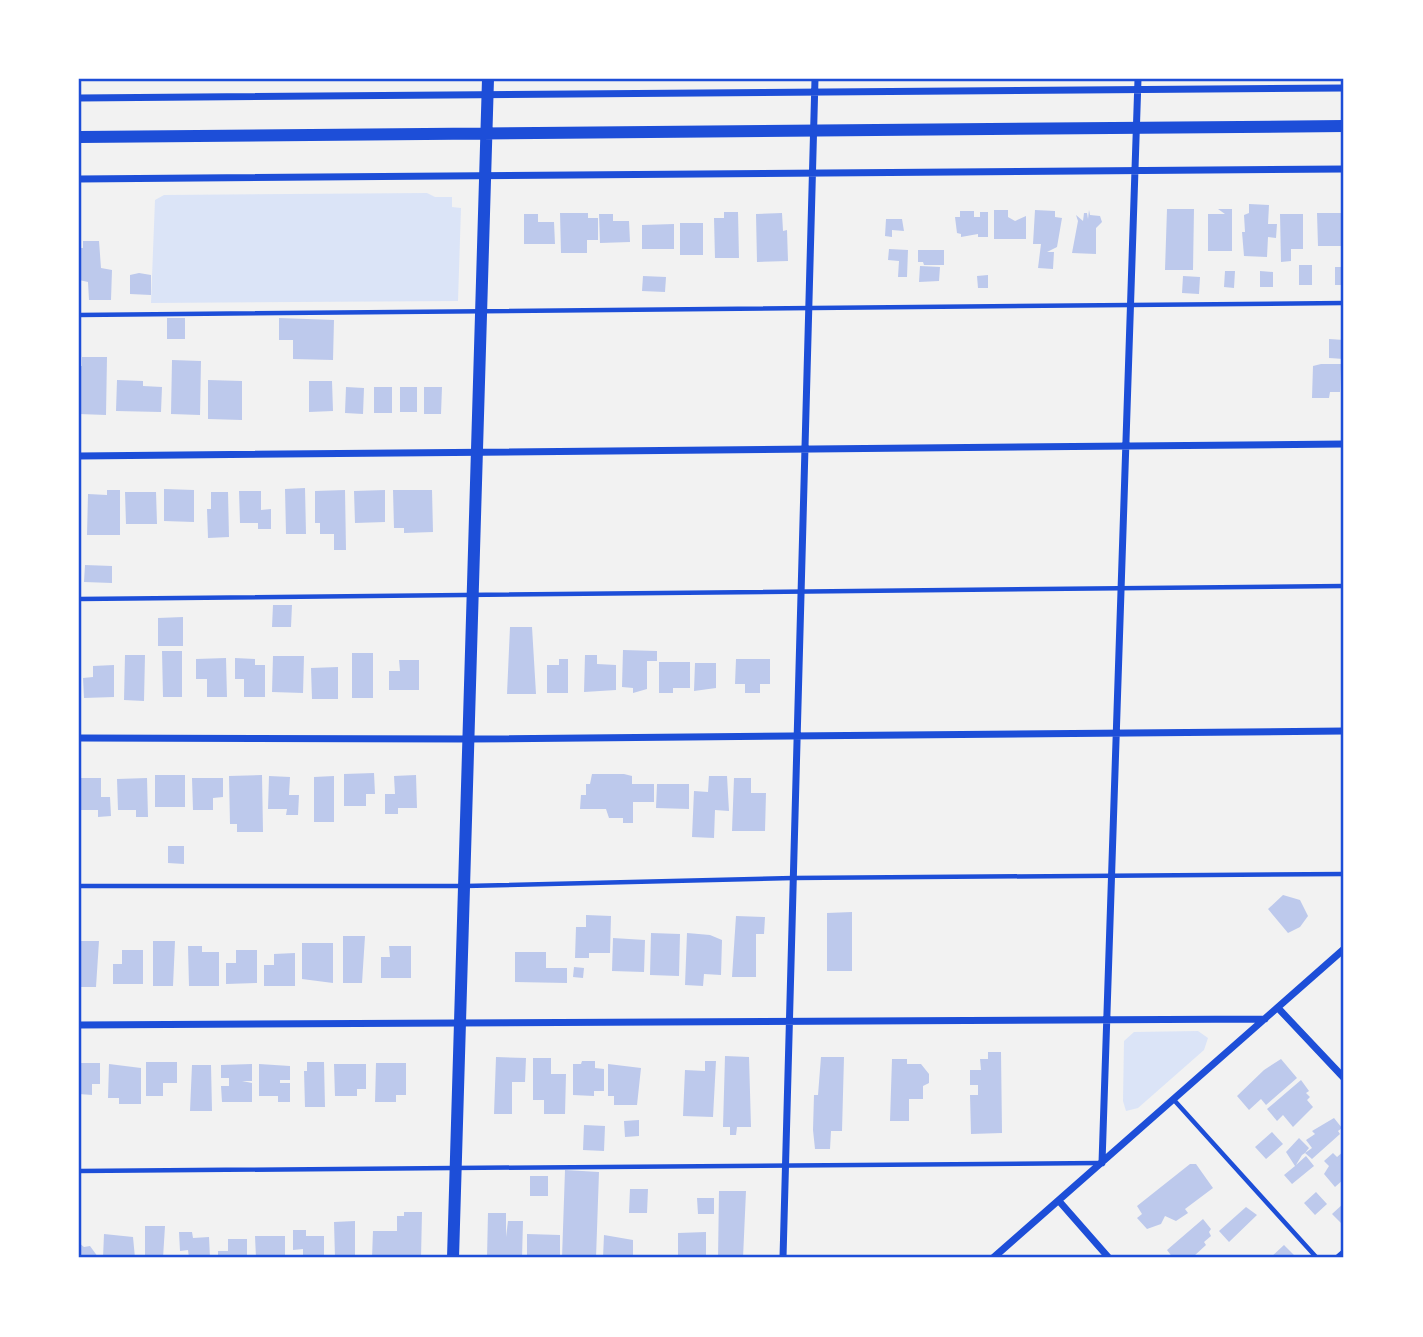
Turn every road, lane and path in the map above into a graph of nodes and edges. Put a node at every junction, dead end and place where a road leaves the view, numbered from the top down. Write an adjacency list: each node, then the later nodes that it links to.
1 (488, 79): 7 (main road)
2 (815, 79): 6 (street)
3 (1138, 79): 5 (street)
4 (1344, 88): 5 (street)
5 (1138, 89): 6 (street); 10 (street)
6 (814, 91): 7 (street); 11 (street)
7 (488, 94): 8 (street); 12 (main road)
8 (79, 98)
9 (1344, 127): 10 (main road)
10 (1138, 128): 11 (main road); 15 (street)
11 (814, 130): 12 (main road); 16 (street)
12 (487, 133): 13 (main road); 17 (main road)
13 (79, 136)
14 (1344, 169): 15 (street)
15 (1136, 170): 16 (street); 21 (street)
16 (813, 173): 17 (street); 20 (street)
17 (486, 176): 18 (street); 22 (main road)
18 (79, 179)
19 (1344, 303): 21 (lane)
20 (809, 306): 21 (lane); 22 (lane); 26 (street)
21 (1132, 306): 25 (street)
22 (482, 311): 23 (lane); 27 (main road)
23 (79, 315)
24 (1344, 444): 25 (street)
25 (1127, 446): 26 (street); 30 (street)
26 (805, 448): 27 (street); 31 (street)
27 (478, 451): 28 (street); 32 (main road)
28 (79, 456)
29 (1344, 586): 30 (lane)
30 (1122, 590): 31 (lane); 35 (street)
31 (801, 593): 32 (lane); 36 (street)
32 (473, 596): 33 (lane); 38 (main road)
33 (79, 599)
34 (1344, 731): 35 (street)
35 (1117, 733): 36 (street); 39 (street)
36 (797, 736): 38 (street); 41 (street)
37 (79, 738): 38 (street)
38 (469, 739): 43 (main road)
39 (1112, 874): 40 (lane); 41 (lane); 46 (street)
40 (1344, 874)
41 (793, 878): 43 (lane); 48 (street)
42 (79, 886): 43 (lane)
43 (465, 886): 49 (main road)
44 (1344, 949): 45 (street)
45 (1278, 1008): 47 (street); 51 (street)
46 (1107, 1019): 47 (street); 48 (street); 53 (street)
47 (1265, 1019): 52 (street)
48 (789, 1020): 49 (street); 54 (street)
49 (461, 1021): 50 (street); 55 (main road)
50 (79, 1025)
51 (1344, 1078)
52 (1174, 1100): 53 (street); 63 (lane)
53 (1102, 1163): 54 (lane); 57 (street)
54 (786, 1165): 55 (lane); 60 (street)
55 (456, 1168): 56 (lane); 59 (main road)
56 (79, 1171)
57 (1059, 1201): 61 (street); 62 (street)
58 (1344, 1251): 64 (lane)
59 (453, 1258)
60 (783, 1258)
61 (993, 1258)
62 (1108, 1258)
63 (1317, 1258)
64 (1336, 1258)

